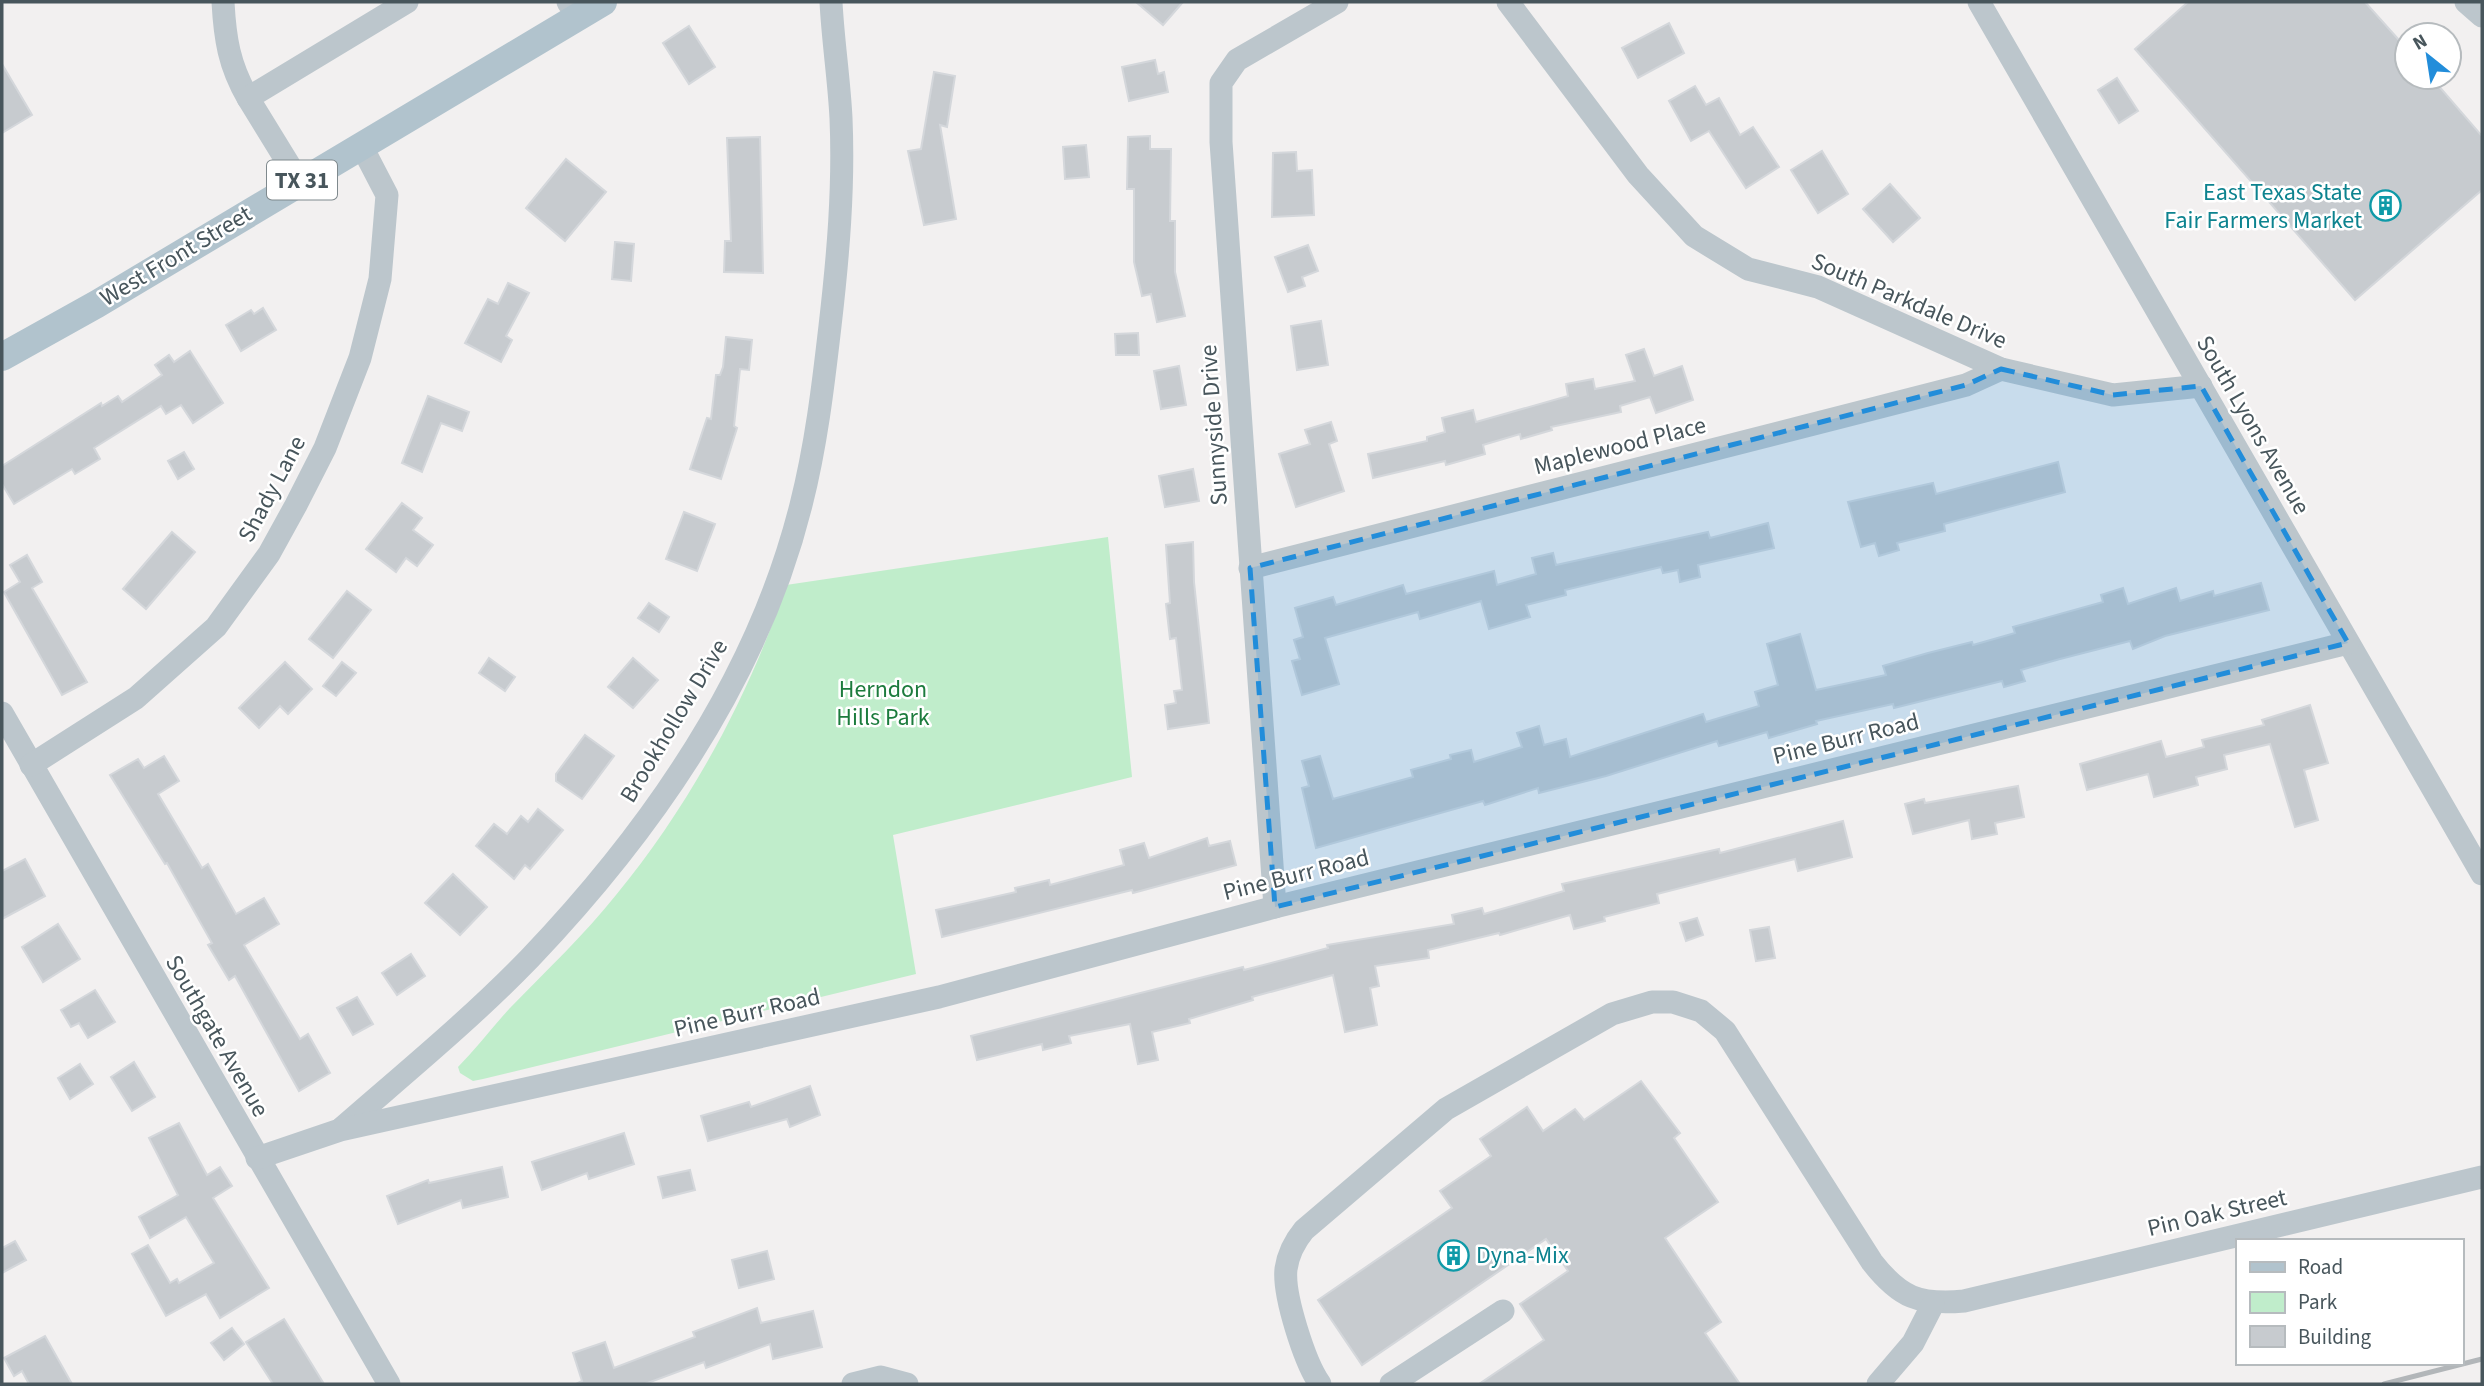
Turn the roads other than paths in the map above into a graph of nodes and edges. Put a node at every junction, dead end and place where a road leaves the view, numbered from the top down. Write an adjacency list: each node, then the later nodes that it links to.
1 (223, 2): 11 (street)
2 (407, 2): 11 (street)
3 (603, 2): 9 (main road, West Front Street / TX 31)
4 (831, 2): 23 (street, Brookhollow Drive)
5 (1337, 2): 17 (street, Sunnyside Drive)
6 (1508, 2): 15 (street, South Parkdale Drive)
7 (1979, 2): 16 (street, South Lyons Avenue)
8 (2466, 2): 10 (street)
9 (573, 9): 12 (main road, West Front Street / TX 31)
10 (2482, 16)
11 (248, 98): 13 (street)
12 (361, 145): 13 (main road, West Front Street / TX 31); 20 (street, Shady Lane)
13 (299, 181): 14 (main road, West Front Street / TX 31)
14 (2, 358)
15 (2001, 369): 16 (street, South Parkdale Drive); 17 (street, Maplewood Place)
16 (2201, 386): 18 (street, South Lyons Avenue)
17 (1250, 568): 22 (street, Sunnyside Drive)
18 (2348, 643): 21 (street, South Lyons Avenue); 22 (street, Pine Burr Road)
19 (2, 713): 20 (street, Southgate Avenue)
20 (31, 765): 24 (street, Southgate Avenue)
21 (2482, 874)
22 (1275, 906): 23 (street, Pine Burr Road)
23 (340, 1130): 24 (street, Pine Burr Road)
24 (257, 1157): 28 (street, Southgate Avenue)
25 (2482, 1177): 26 (street, Pin Oak Street)
26 (1933, 1304): 31 (street); 33 (street)
27 (1503, 1311): 32 (street)
28 (389, 1384)
29 (853, 1384): 30 (street)
30 (906, 1384)
31 (1320, 1384)
32 (1391, 1384)
33 (1878, 1384)

